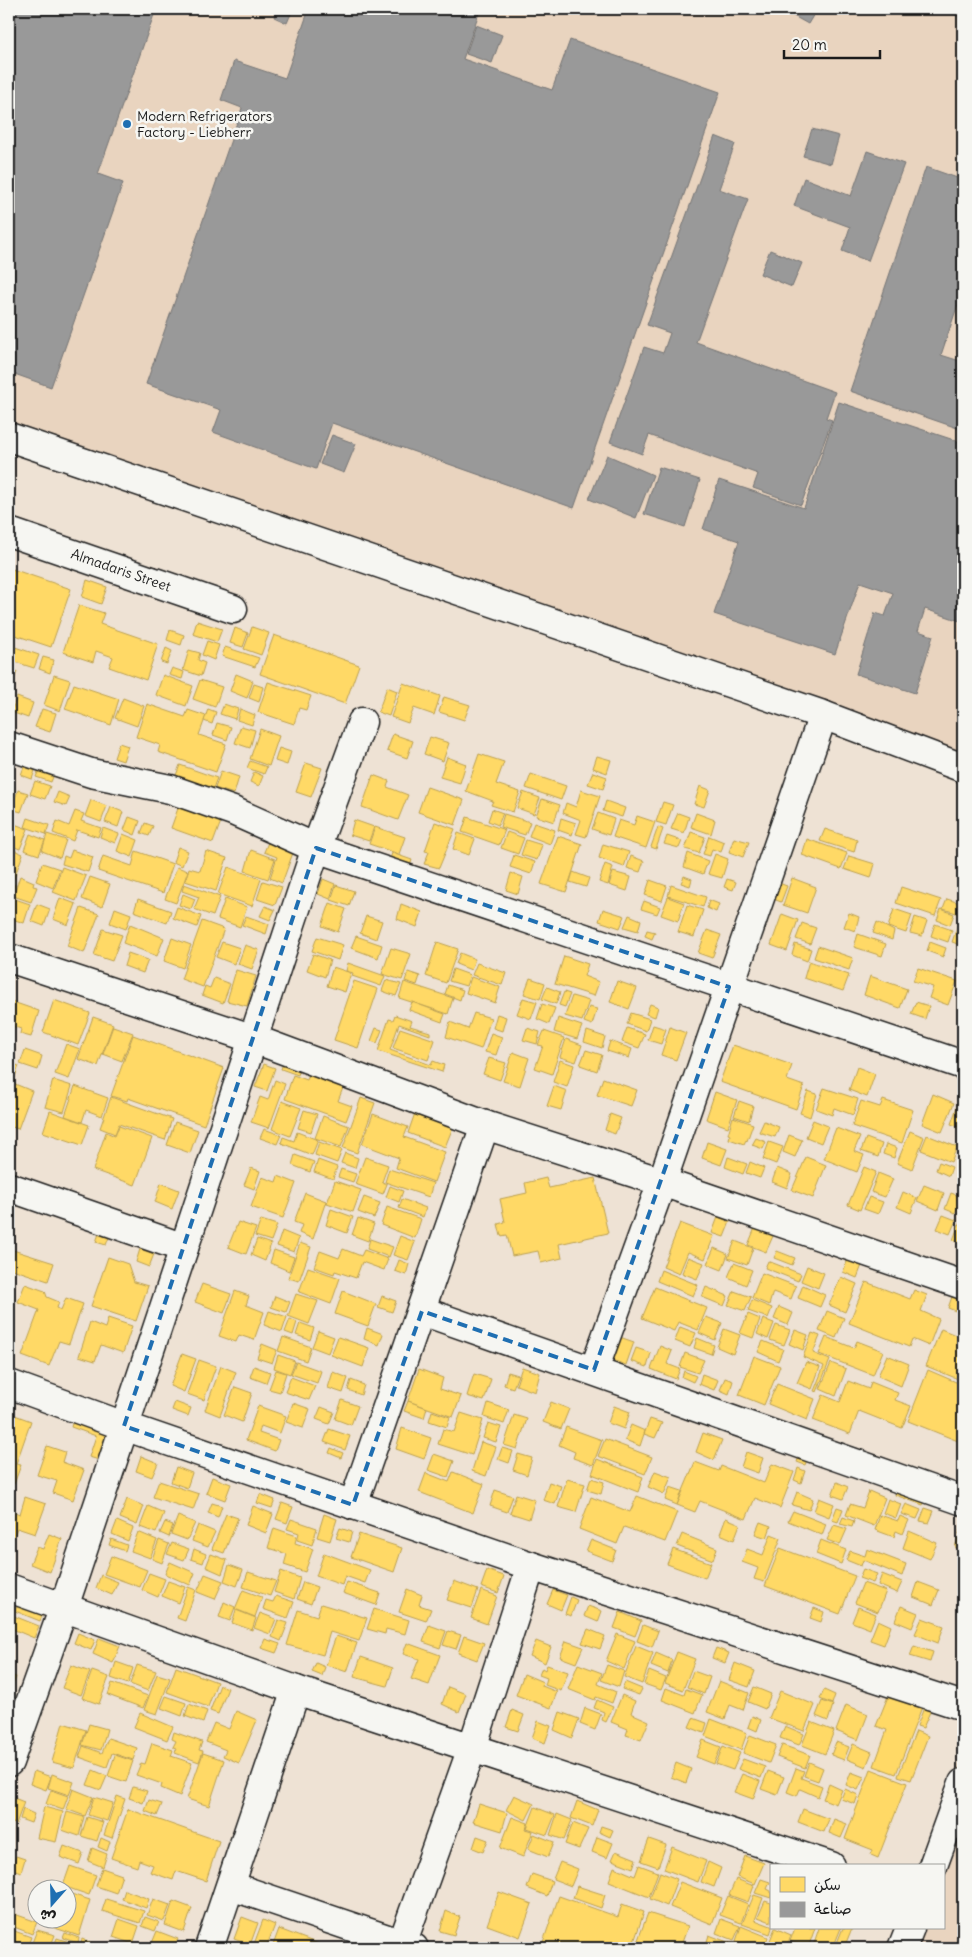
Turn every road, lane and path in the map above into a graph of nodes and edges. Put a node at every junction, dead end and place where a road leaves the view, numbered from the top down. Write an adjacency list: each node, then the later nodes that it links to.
1 (9, 437): 4 (street)
2 (9, 532): 3 (street, Almadaris Street)
3 (233, 609)
4 (823, 715): 7 (street); 10 (street)
5 (362, 722): 8 (street)
6 (9, 746): 8 (street)
7 (963, 768)
8 (316, 848): 10 (street); 11 (street)
9 (9, 958): 11 (street)
10 (730, 987): 12 (street); 14 (street)
11 (254, 1039): 13 (street); 16 (street)
12 (963, 1065)
13 (485, 1125): 14 (street); 18 (street)
14 (662, 1182): 17 (street); 19 (street)
15 (9, 1187): 16 (street)
16 (184, 1248): 21 (street)
17 (963, 1285)
18 (422, 1310): 19 (street); 23 (street)
19 (594, 1370): 22 (street)
20 (9, 1384): 21 (street)
21 (124, 1426): 23 (street); 26 (street)
22 (963, 1501)
23 (353, 1506): 24 (street)
24 (531, 1566): 28 (street); 29 (street)
25 (9, 1588): 26 (street)
26 (64, 1607): 27 (street); 30 (street)
27 (296, 1690): 29 (street); 34 (street)
28 (963, 1706)
29 (472, 1748): 32 (street); 36 (street)
30 (9, 1762)
31 (963, 1783): 33 (street)
32 (825, 1864)
33 (934, 1864)
34 (231, 1886): 36 (street); 37 (street)
35 (909, 1930): 38 (street)
36 (408, 1946)
37 (209, 1948)
38 (902, 1948)

